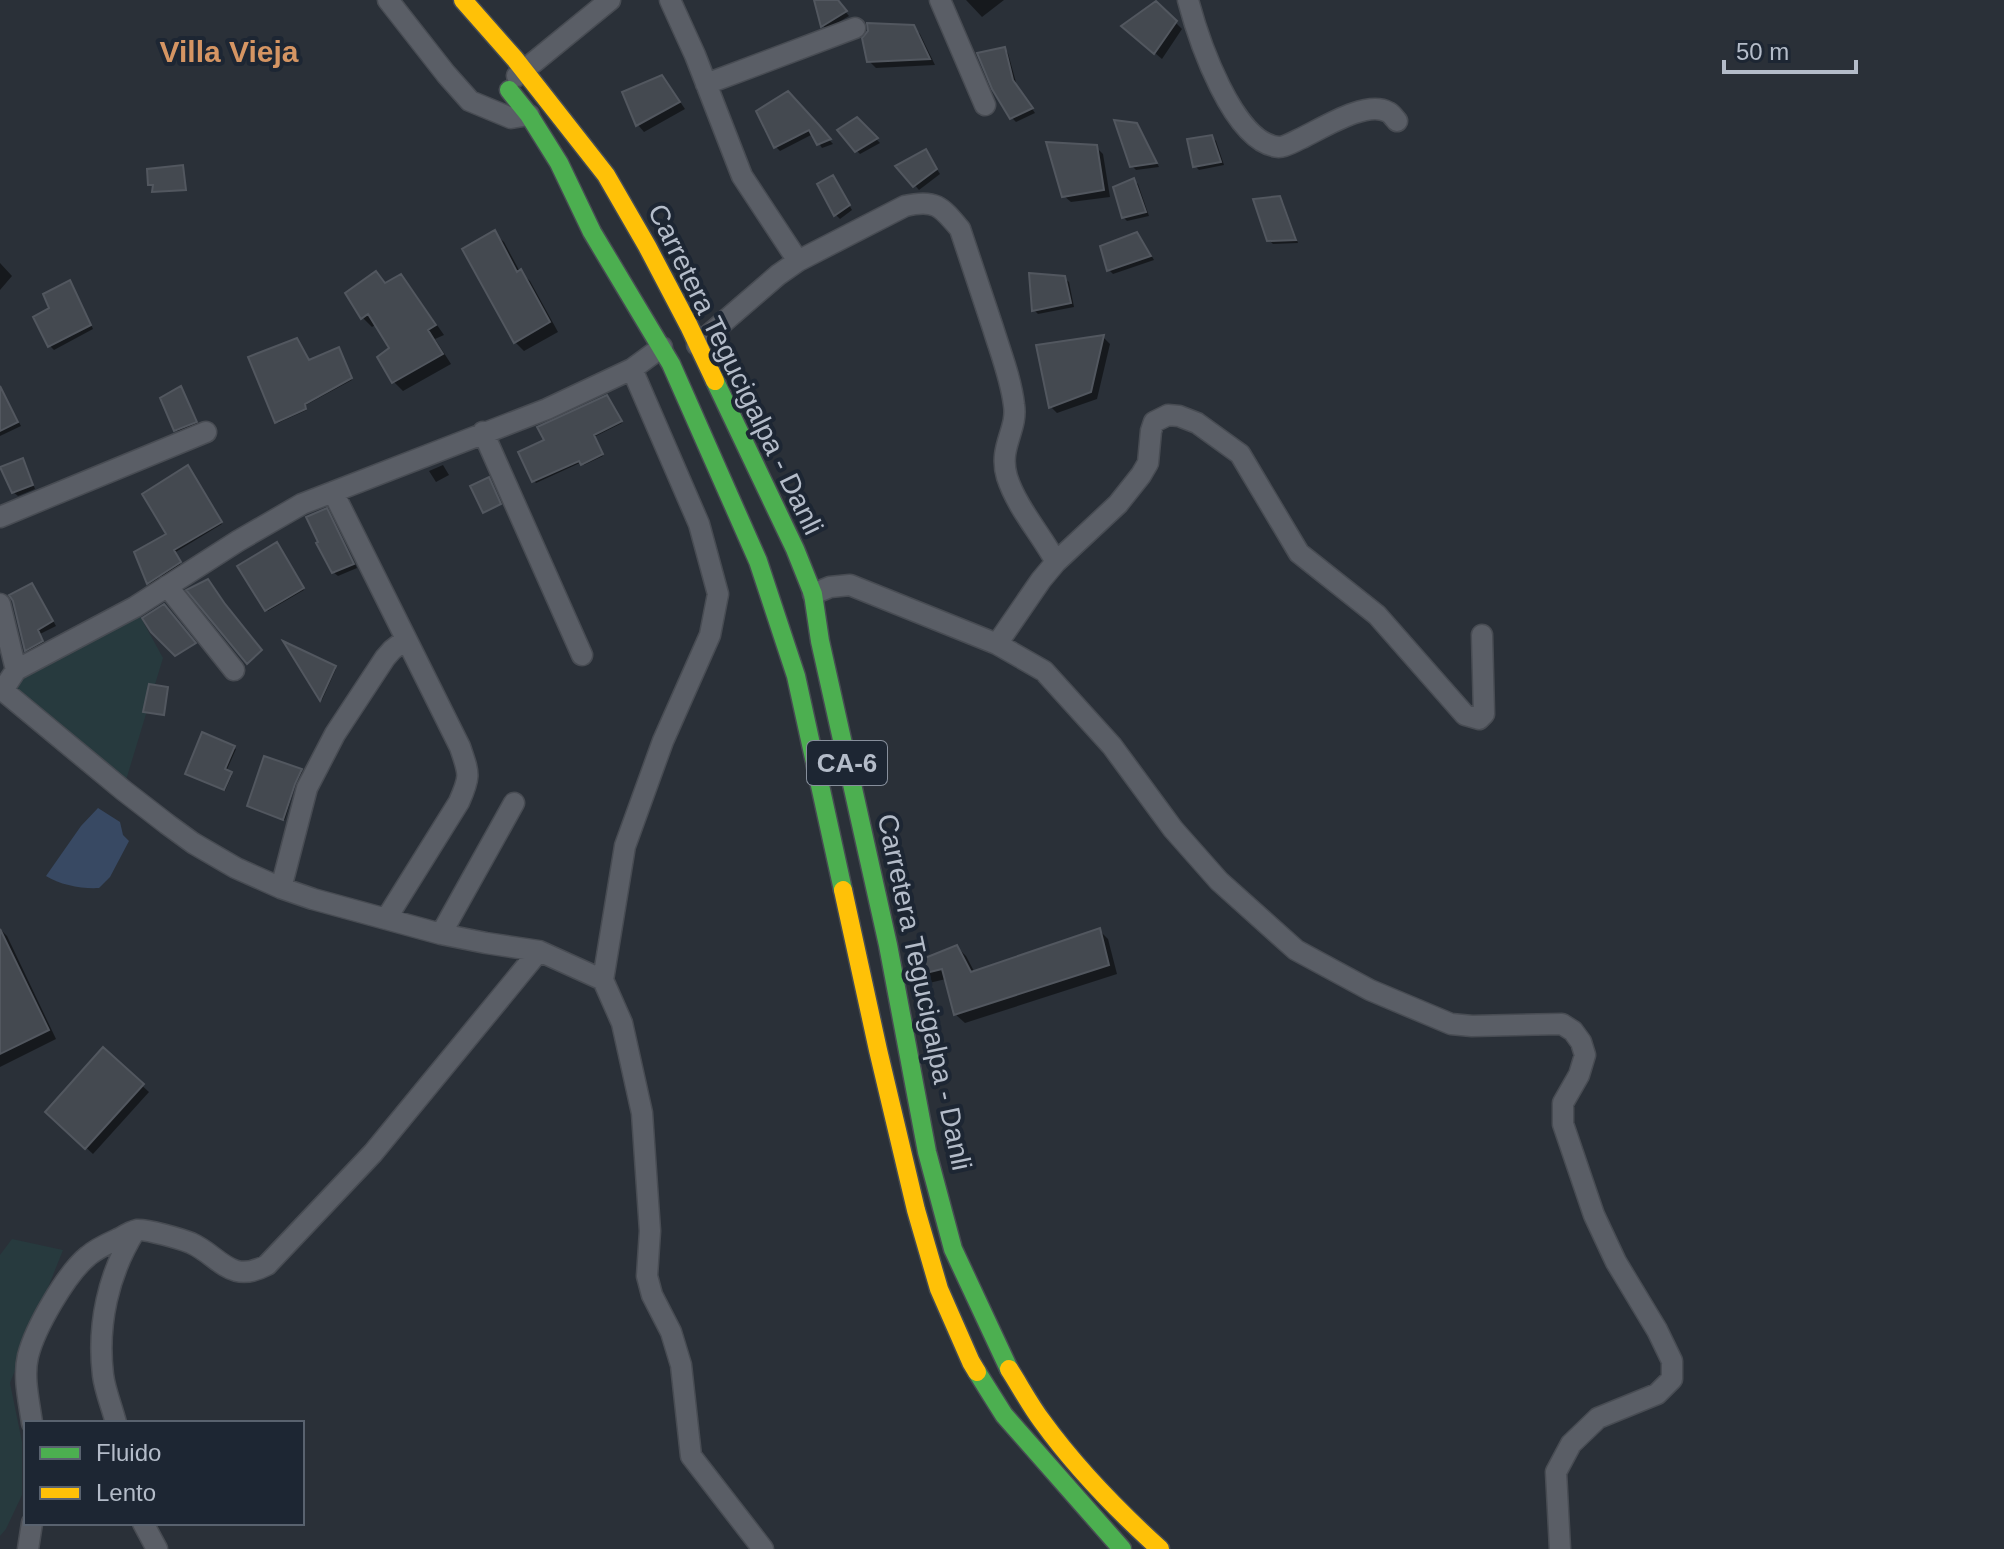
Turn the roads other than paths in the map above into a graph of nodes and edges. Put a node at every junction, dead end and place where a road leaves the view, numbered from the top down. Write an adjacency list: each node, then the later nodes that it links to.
1 (388, 0): 12 (street)
2 (463, 0): 8 (highway, Carretera Tegucigalpa - Danli / CA-6)
3 (610, 0): 8 (street)
4 (670, 0): 10 (street)
5 (940, 0): 11 (street)
6 (1188, 0): 13 (street)
7 (855, 28): 10 (street)
8 (525, 71): 9 (street); 14 (highway, Carretera Tegucigalpa - Danli / CA-6)
9 (499, 79): 12 (highway, Carretera Tegucigalpa - Danli / CA-6)
10 (706, 84): 18 (street)
11 (985, 105)
12 (529, 115): 15 (highway, Carretera Tegucigalpa - Danli / CA-6)
13 (1397, 121)
14 (604, 172): 15 (highway); 16 (highway, Carretera Tegucigalpa - Danli / CA-6)
15 (569, 188): 17 (highway, Carretera Tegucigalpa - Danli / CA-6)
16 (628, 215): 17 (highway); 19 (highway, Carretera Tegucigalpa - Danli / CA-6)
17 (592, 232): 20 (highway, Carretera Tegucigalpa - Danli / CA-6)
18 (798, 261): 19 (street); 28 (street)
19 (697, 345): 26 (highway, Carretera Tegucigalpa - Danli / CA-6)
20 (662, 347): 21 (street); 27 (highway, Carretera Tegucigalpa - Danli / CA-6)
21 (632, 369): 23 (street); 45 (street)
22 (206, 432): 25 (street)
23 (483, 432): 24 (street); 36 (street)
24 (333, 492): 29 (street); 34 (street)
25 (0, 517)
26 (795, 549): 27 (highway); 30 (highway, Carretera Tegucigalpa - Danli / CA-6)
27 (758, 561): 32 (highway, Carretera Tegucigalpa - Danli / CA-6)
28 (1056, 562): 33 (street); 35 (street)
29 (167, 586): 37 (street); 38 (street)
30 (813, 594): 32 (highway); 35 (street); 55 (highway, Carretera Tegucigalpa - Danli / CA-6)
31 (0, 604): 37 (street)
32 (773, 607): 54 (highway, Carretera Tegucigalpa - Danli / CA-6)
33 (1482, 635)
34 (406, 639): 41 (street); 42 (street)
35 (997, 644): 56 (street)
36 (582, 655)
37 (16, 670): 39 (street)
38 (234, 670)
39 (2, 689): 41 (street)
40 (514, 803): 43 (street)
41 (281, 888): 42 (street)
42 (386, 919): 43 (street)
43 (441, 934): 44 (street)
44 (539, 951): 45 (street); 46 (street)
45 (603, 980): 53 (street)
46 (136, 1230): 47 (street); 48 (street)
47 (32, 1421)
48 (115, 1421)
49 (32, 1525): 51 (street)
50 (144, 1525): 52 (street)
51 (28, 1549)
52 (157, 1549)
53 (763, 1549)
54 (1122, 1549)
55 (1160, 1549)
56 (1560, 1549)

